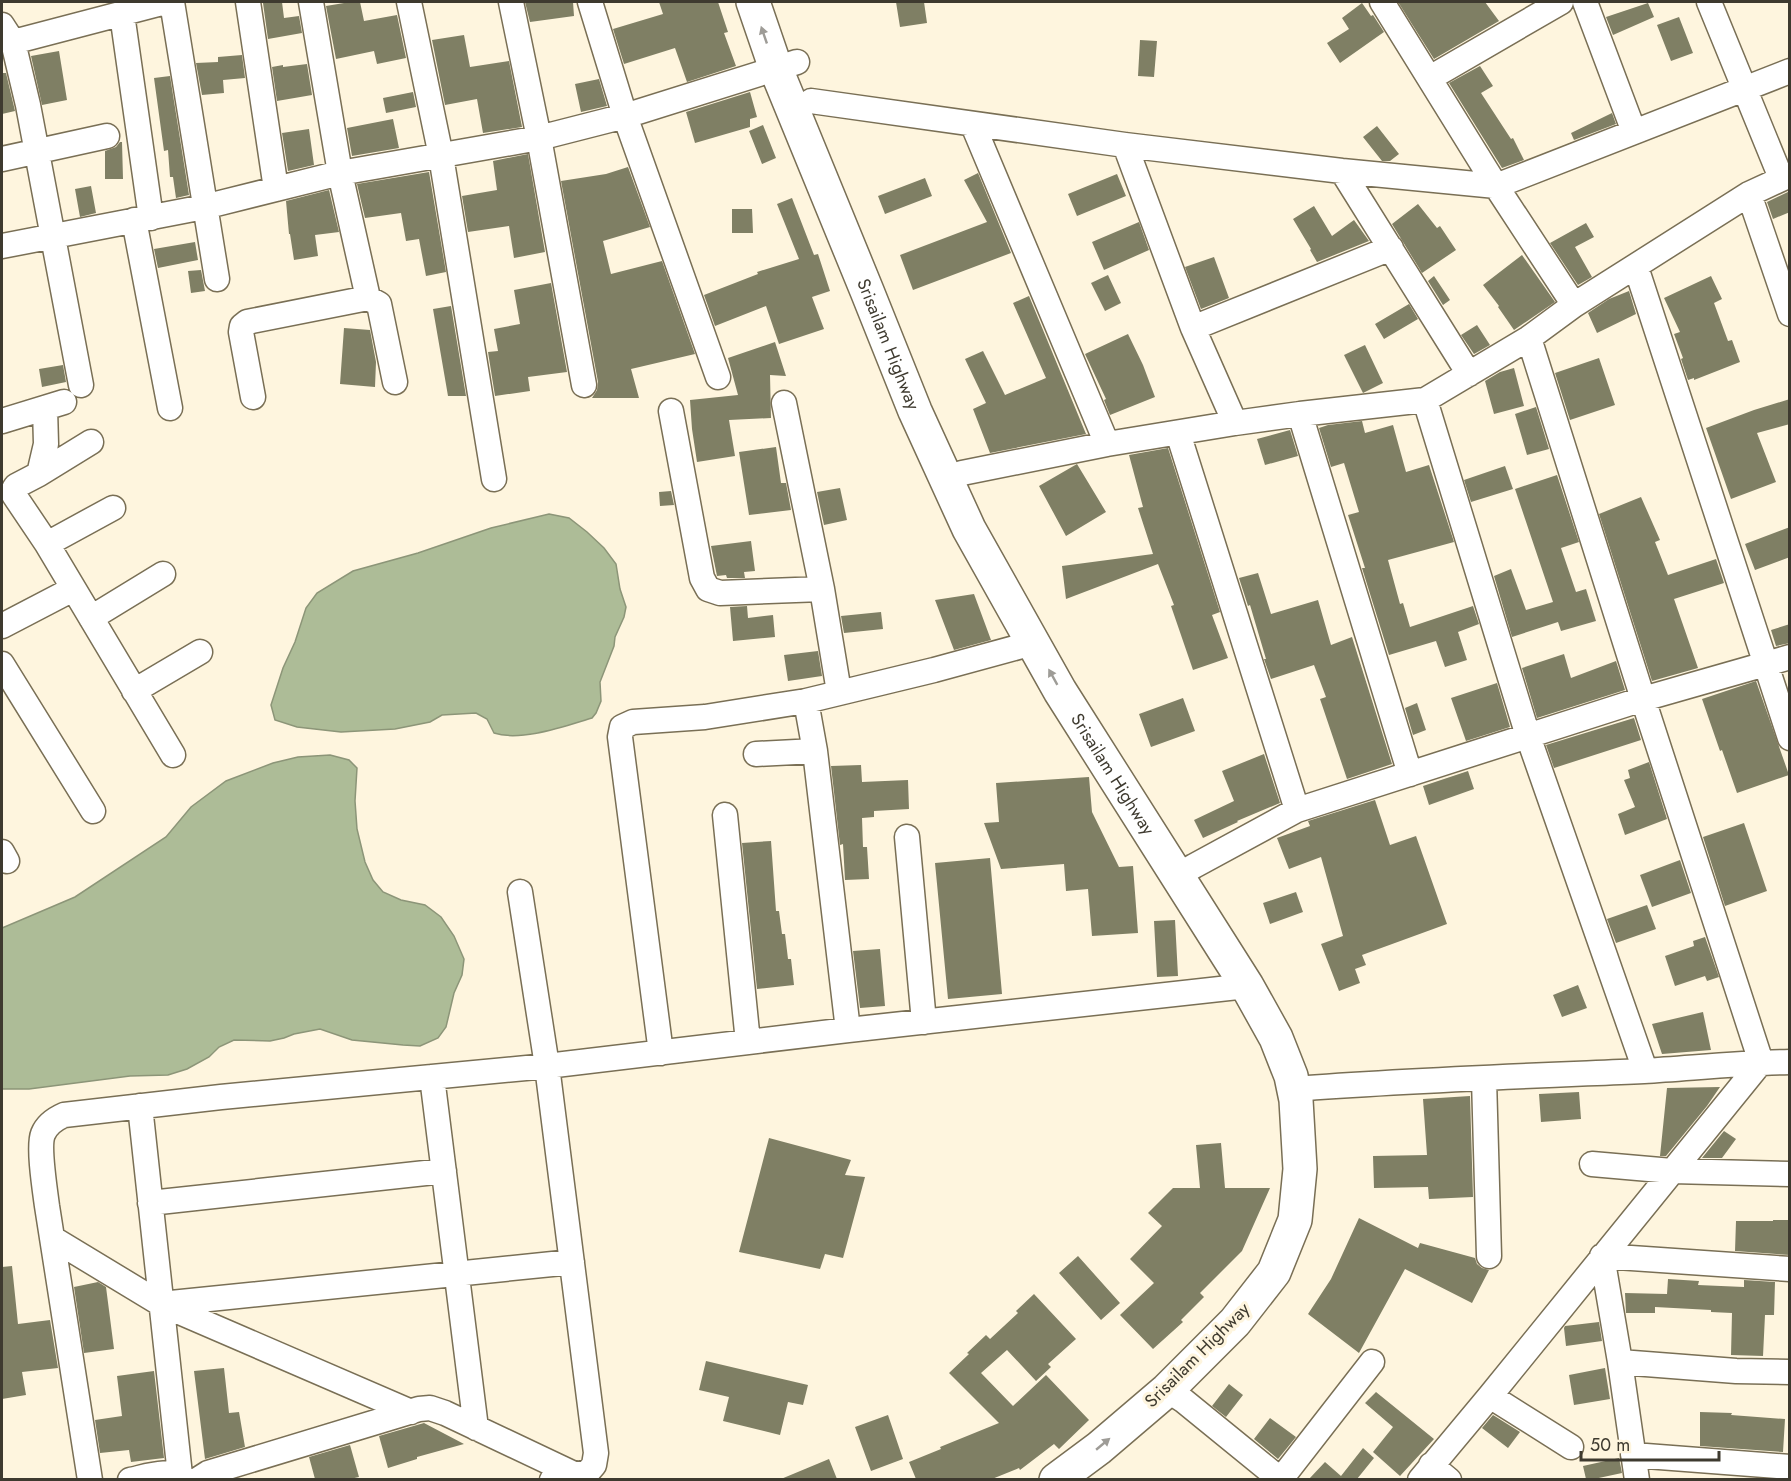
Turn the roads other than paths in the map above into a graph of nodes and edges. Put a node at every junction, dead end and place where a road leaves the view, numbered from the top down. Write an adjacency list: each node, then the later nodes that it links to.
1 (166, 2): 14 (street)
2 (172, 2): 36 (street)
3 (248, 2): 34 (street)
4 (311, 2): 31 (street)
5 (409, 2): 28 (street)
6 (512, 2): 25 (street)
7 (590, 2): 21 (street)
8 (753, 2): 16 (highway, Srisailam Highway, one-way to 8)
9 (776, 2): 16 (highway, Srisailam Highway)
10 (1382, 2): 18 (street)
11 (1562, 2): 18 (street)
12 (1585, 2): 23 (street)
13 (1709, 2): 19 (street)
14 (122, 14): 15 (street); 37 (street)
15 (7, 33): 27 (street)
16 (786, 66): 20 (highway, Srisailam Highway); 21 (street); 65 (highway, Srisailam Highway)
17 (1790, 71): 19 (street)
18 (1430, 78): 33 (street)
19 (1745, 88): 23 (street); 32 (street)
20 (811, 101): 22 (street); 65 (highway, Srisailam Highway)
21 (625, 116): 25 (street); 49 (street)
22 (974, 124): 26 (street); 63 (street)
23 (1634, 132): 33 (street)
24 (107, 136): 27 (street)
25 (539, 138): 28 (street); 52 (street)
26 (1125, 145): 30 (street); 46 (street)
27 (37, 152): 29 (street); 38 (street)
28 (441, 156): 31 (street); 66 (street)
29 (2, 159)
30 (1341, 171): 33 (street); 40 (street)
31 (340, 173): 34 (street); 43 (street)
32 (1785, 176): 35 (street)
33 (1496, 186): 44 (street)
34 (276, 189): 36 (street)
35 (1749, 194): 41 (street); 45 (street)
36 (204, 207): 37 (street); 42 (street)
37 (143, 219): 38 (street); 56 (street)
38 (52, 236): 39 (street); 51 (street)
39 (2, 246)
40 (1391, 248): 46 (street); 48 (street)
41 (1636, 267): 44 (street); 78 (street)
42 (217, 279)
43 (368, 297): 50 (street); 53 (street)
44 (1575, 305): 47 (street)
45 (1790, 314)
46 (1193, 328): 60 (street)
47 (1529, 338): 48 (street); 81 (street)
48 (1469, 374): 54 (street)
49 (718, 377)
50 (395, 382)
51 (81, 385)
52 (584, 385)
53 (253, 397)
54 (1425, 400): 58 (street); 83 (street)
55 (784, 403): 71 (street)
56 (170, 408)
57 (671, 411): 71 (street)
58 (1300, 414): 60 (street); 88 (street)
59 (2, 421): 64 (street)
60 (1235, 423): 61 (street)
61 (1178, 433): 63 (street); 89 (street)
62 (91, 442): 64 (street)
63 (1107, 444): 65 (street)
64 (39, 474): 68 (street)
65 (954, 476): 74 (highway, Srisailam Highway); 93 (highway, Srisailam Highway)
66 (494, 479)
67 (113, 508): 68 (street)
68 (46, 544): 70 (street)
69 (163, 574): 72 (street)
70 (73, 588): 72 (street); 73 (street)
71 (822, 589): 80 (street)
72 (90, 618): 79 (street)
73 (2, 626)
74 (1033, 642): 80 (street); 93 (highway, Srisailam Highway, one-way to 74)
75 (200, 652): 79 (street)
76 (1790, 657): 78 (street)
77 (2, 664): 90 (street)
78 (1766, 665): 81 (street); 84 (street)
79 (134, 691): 87 (street)
80 (839, 692): 82 (street)
81 (1643, 699): 83 (street); 100 (street)
82 (806, 701): 85 (street); 99 (street)
83 (1528, 736): 88 (street); 103 (street)
84 (1790, 738)
85 (815, 751): 86 (street); 97 (street)
86 (756, 754)
87 (173, 755)
88 (1410, 774): 89 (street)
89 (1297, 810): 93 (street)
90 (93, 811)
91 (725, 815): 98 (street)
92 (907, 837): 96 (street)
93 (1185, 871): 95 (highway, Srisailam Highway); 106 (highway, Srisailam Highway)
94 (520, 892): 102 (street)
95 (1246, 986): 96 (street); 106 (highway, Srisailam Highway)
96 (924, 1022): 97 (street)
97 (848, 1030): 98 (street)
98 (748, 1042): 99 (street)
99 (661, 1053): 102 (street)
100 (1761, 1062): 101 (street); 103 (street); 109 (street)
101 (1790, 1062)
102 (547, 1066): 104 (street); 116 (street)
103 (1645, 1071): 105 (street)
104 (432, 1077): 107 (street); 110 (street)
105 (1484, 1079): 106 (street); 114 (street)
106 (1302, 1089): 123 (highway, Srisailam Highway)
107 (140, 1106): 112 (street); 113 (street)
108 (1592, 1164): 109 (street)
109 (1672, 1171): 111 (street); 115 (street)
110 (444, 1172): 112 (street); 118 (street)
111 (1790, 1174)
112 (150, 1203): 119 (street)
113 (52, 1238): 119 (street); 133 (street)
114 (1489, 1256)
115 (1602, 1256): 117 (street); 121 (street); 124 (street)
116 (572, 1262): 118 (street); 132 (street)
117 (1790, 1269)
118 (458, 1274): 119 (street); 126 (street)
119 (161, 1304): 125 (street); 131 (street)
120 (1372, 1362): 137 (street)
121 (1620, 1362): 122 (street); 128 (street)
122 (1790, 1372)
123 (1175, 1395): 135 (highway, Srisailam Highway, one-way to 123); 136 (highway, Srisailam Highway); 137 (street)
124 (1490, 1396): 127 (street); 130 (street)
125 (411, 1412): 126 (street); 131 (street)
126 (476, 1428): 132 (street)
127 (1571, 1447)
128 (1633, 1455): 129 (street); 138 (street)
129 (1790, 1467)
130 (1433, 1474)
131 (187, 1478): 134 (street)
132 (567, 1478)
133 (90, 1479)
134 (130, 1479)
135 (1056, 1479)
136 (1094, 1479)
137 (1281, 1479)
138 (1637, 1479)

